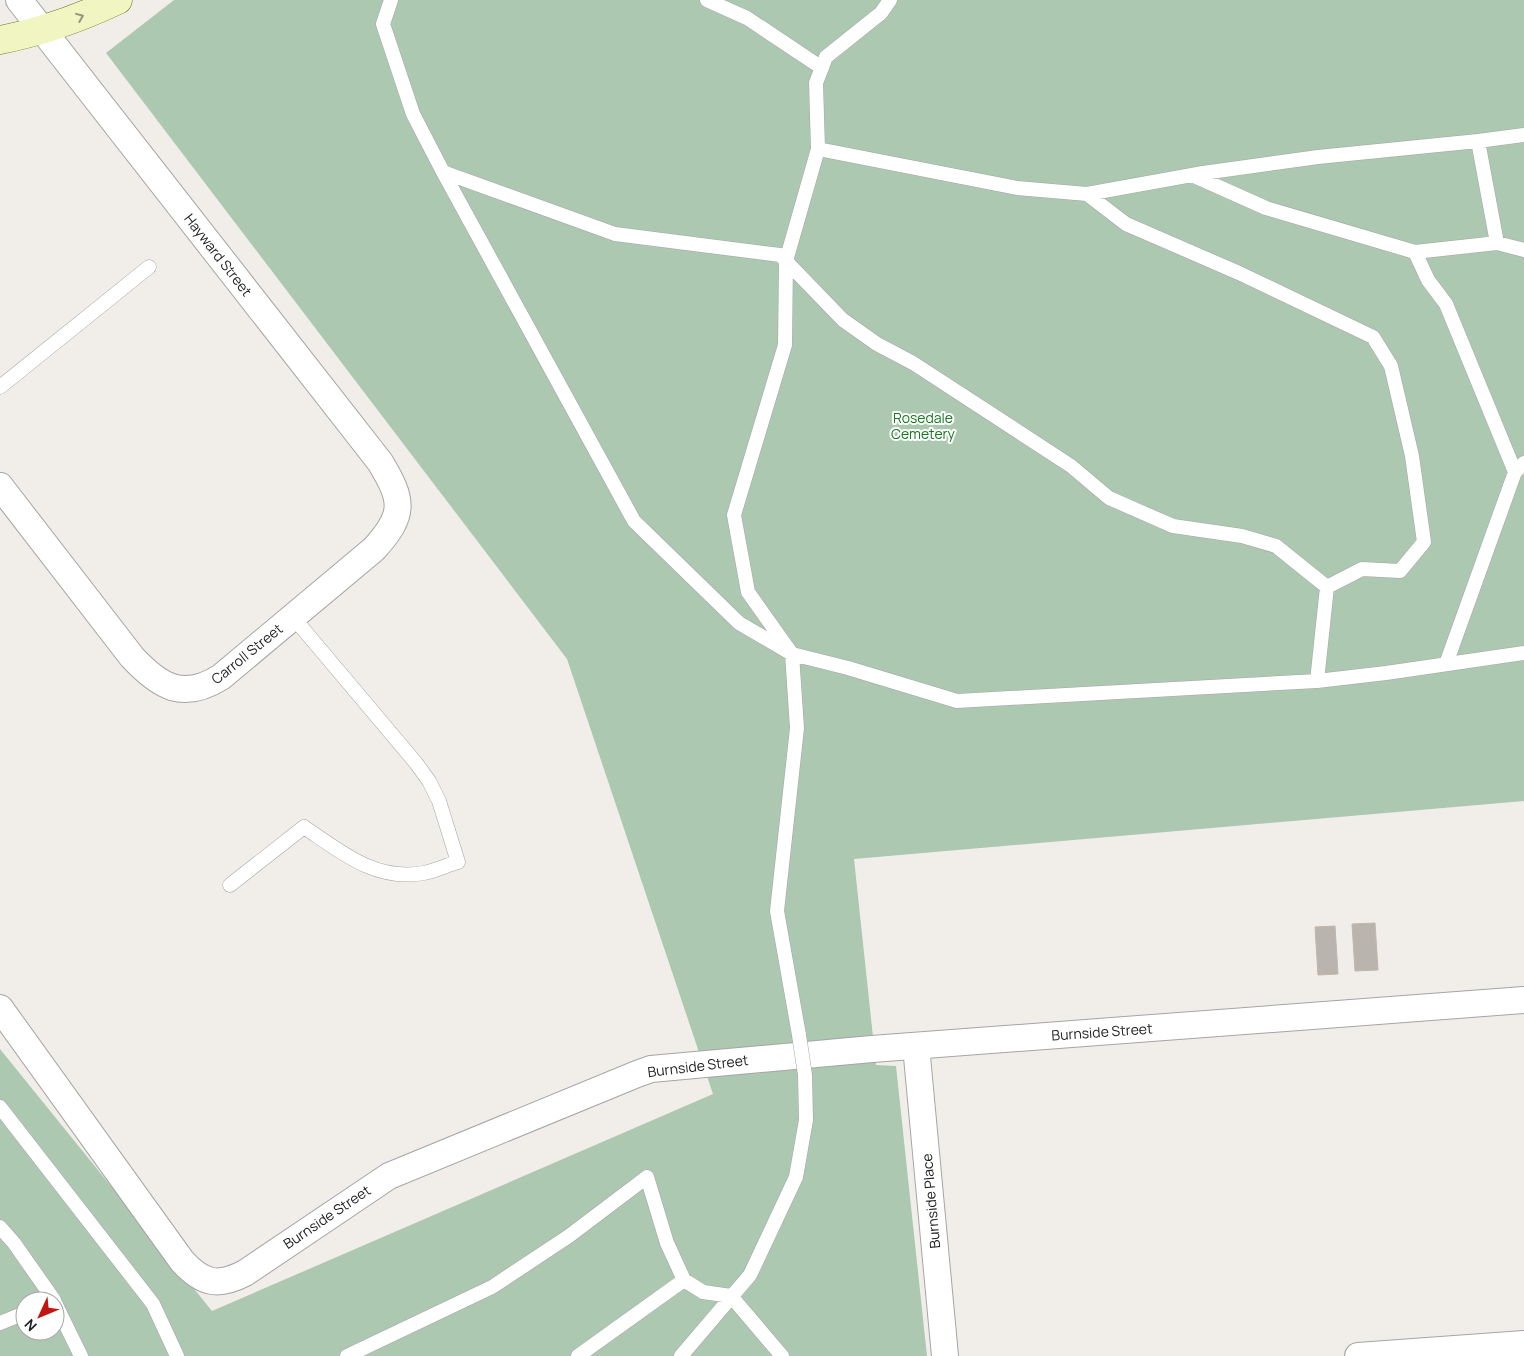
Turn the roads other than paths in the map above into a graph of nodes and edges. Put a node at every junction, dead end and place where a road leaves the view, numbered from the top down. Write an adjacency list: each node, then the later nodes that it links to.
1 (19, 0): 6 (street, Hayward Street)
2 (118, 0): 6 (street, one-way to 2)
3 (391, 0): 12 (lane)
4 (707, 0): 8 (lane)
5 (890, 0): 8 (lane)
6 (42, 30): 7 (street); 23 (street, Hayward Street)
7 (0, 40)
8 (822, 68): 11 (lane)
9 (1524, 135): 10 (lane)
10 (1478, 141): 13 (lane); 15 (lane)
11 (818, 149): 14 (lane); 18 (lane)
12 (443, 172): 18 (lane); 27 (lane)
13 (1192, 175): 14 (lane); 17 (lane)
14 (1087, 194): 24 (lane)
15 (1497, 243): 16 (lane); 17 (lane)
16 (1524, 250)
17 (1415, 252): 21 (lane)
18 (786, 261): 24 (lane); 27 (lane)
19 (149, 267): 20 (lane)
20 (0, 387)
21 (1520, 468): 28 (lane)
22 (0, 486): 25 (street, Carroll Street)
23 (396, 518): 25 (street, Carroll Street)
24 (1328, 587): 29 (lane)
25 (294, 617): 30 (lane)
26 (1524, 653): 28 (lane)
27 (792, 654): 29 (lane); 38 (lane, bridge)
28 (1446, 664): 29 (lane)
29 (1317, 681)
30 (230, 885)
31 (1524, 1000): 33 (street, Burnside Street)
32 (0, 1008): 33 (street, Burnside Street)
33 (916, 1046): 49 (street, Burnside Place)
34 (0, 1107): 44 (lane)
35 (0, 1227): 37 (lane)
36 (684, 1280): 38 (lane); 45 (lane); 46 (lane)
37 (47, 1291)
38 (731, 1296): 47 (lane); 48 (lane)
39 (15, 1316): 40 (lane)
40 (0, 1323)
41 (65, 1323): 43 (lane)
42 (1524, 1344): 50 (street)
43 (81, 1356)
44 (177, 1356)
45 (347, 1356)
46 (578, 1356)
47 (681, 1356)
48 (782, 1356)
49 (946, 1356)
50 (1358, 1356)

